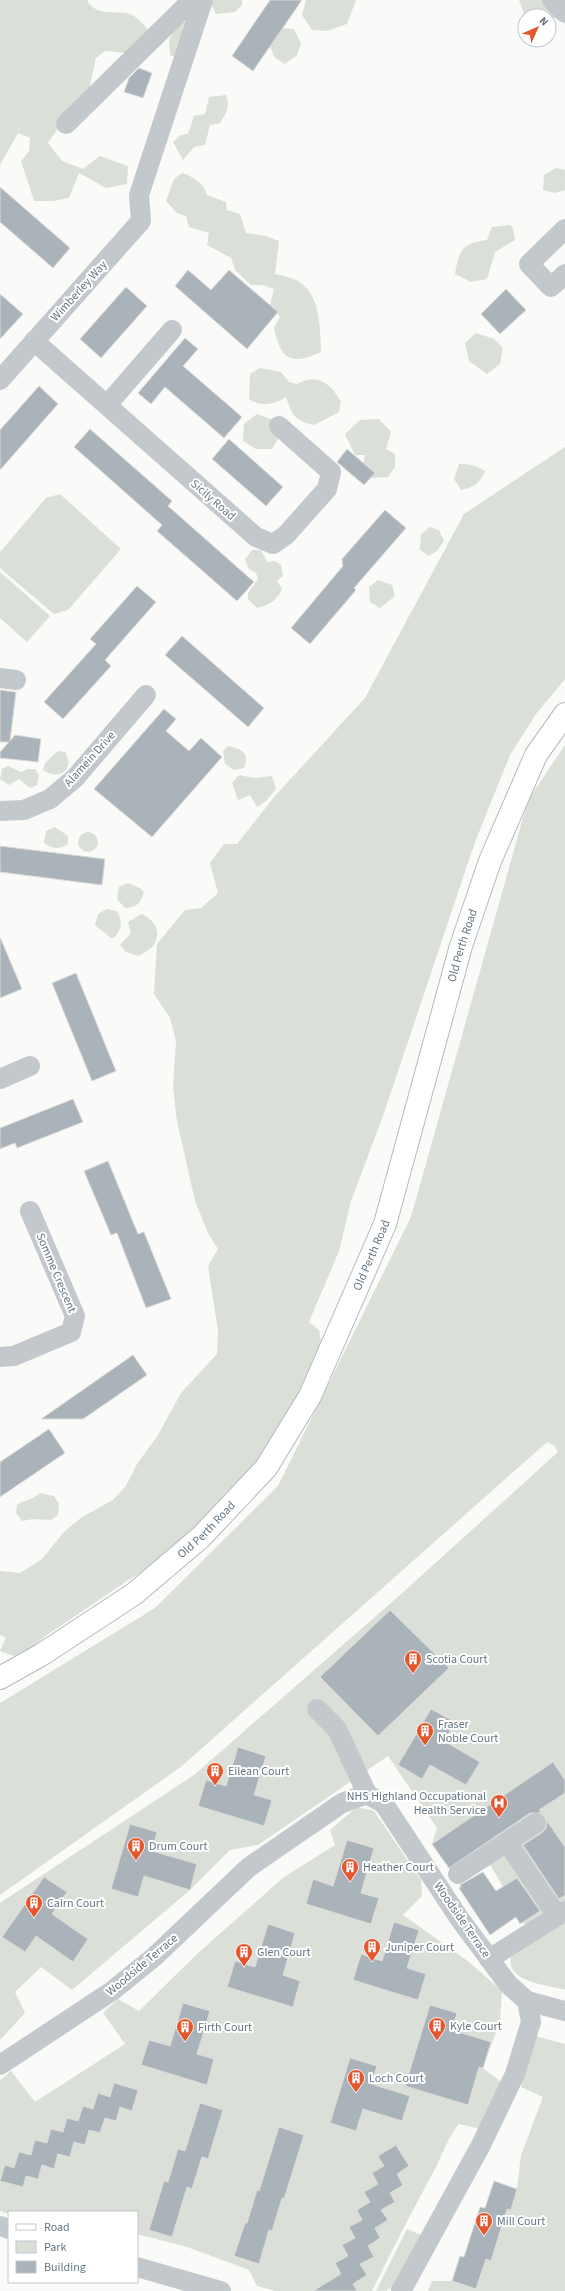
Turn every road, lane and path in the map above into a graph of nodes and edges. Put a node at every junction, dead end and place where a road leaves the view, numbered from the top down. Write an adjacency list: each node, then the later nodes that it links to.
1 (192, 0): 5 (street)
2 (203, 0): 9 (street, Wimberley Way)
3 (552, 0): 4 (street)
4 (565, 13)
5 (66, 124)
6 (565, 229): 7 (street)
7 (565, 274)
8 (172, 330): 11 (street)
9 (34, 341): 10 (street, Wimberley Way); 11 (street, Sicily Road)
10 (0, 380)
11 (106, 405): 12 (street, Sicily Road)
12 (279, 426)
13 (146, 695): 15 (street, Alamein Drive)
14 (565, 714): 20 (main road, Old Perth Road)
15 (0, 811)
16 (30, 1066): 17 (street)
17 (0, 1079)
18 (30, 1211): 19 (street, Somme Crescent)
19 (0, 1357)
20 (0, 1678)
21 (317, 1709): 22 (street)
22 (366, 1794): 27 (street, Woodside Terrace); 30 (street, Woodside Terrace)
23 (536, 1823): 24 (street)
24 (507, 1842): 25 (street); 26 (street)
25 (458, 1874)
26 (561, 1914): 27 (street)
27 (489, 1959): 28 (street, Woodside Terrace)
28 (527, 2001): 29 (street); 33 (street)
29 (565, 2011)
30 (0, 2065)
31 (138, 2267): 32 (street)
32 (221, 2291)
33 (401, 2291)

